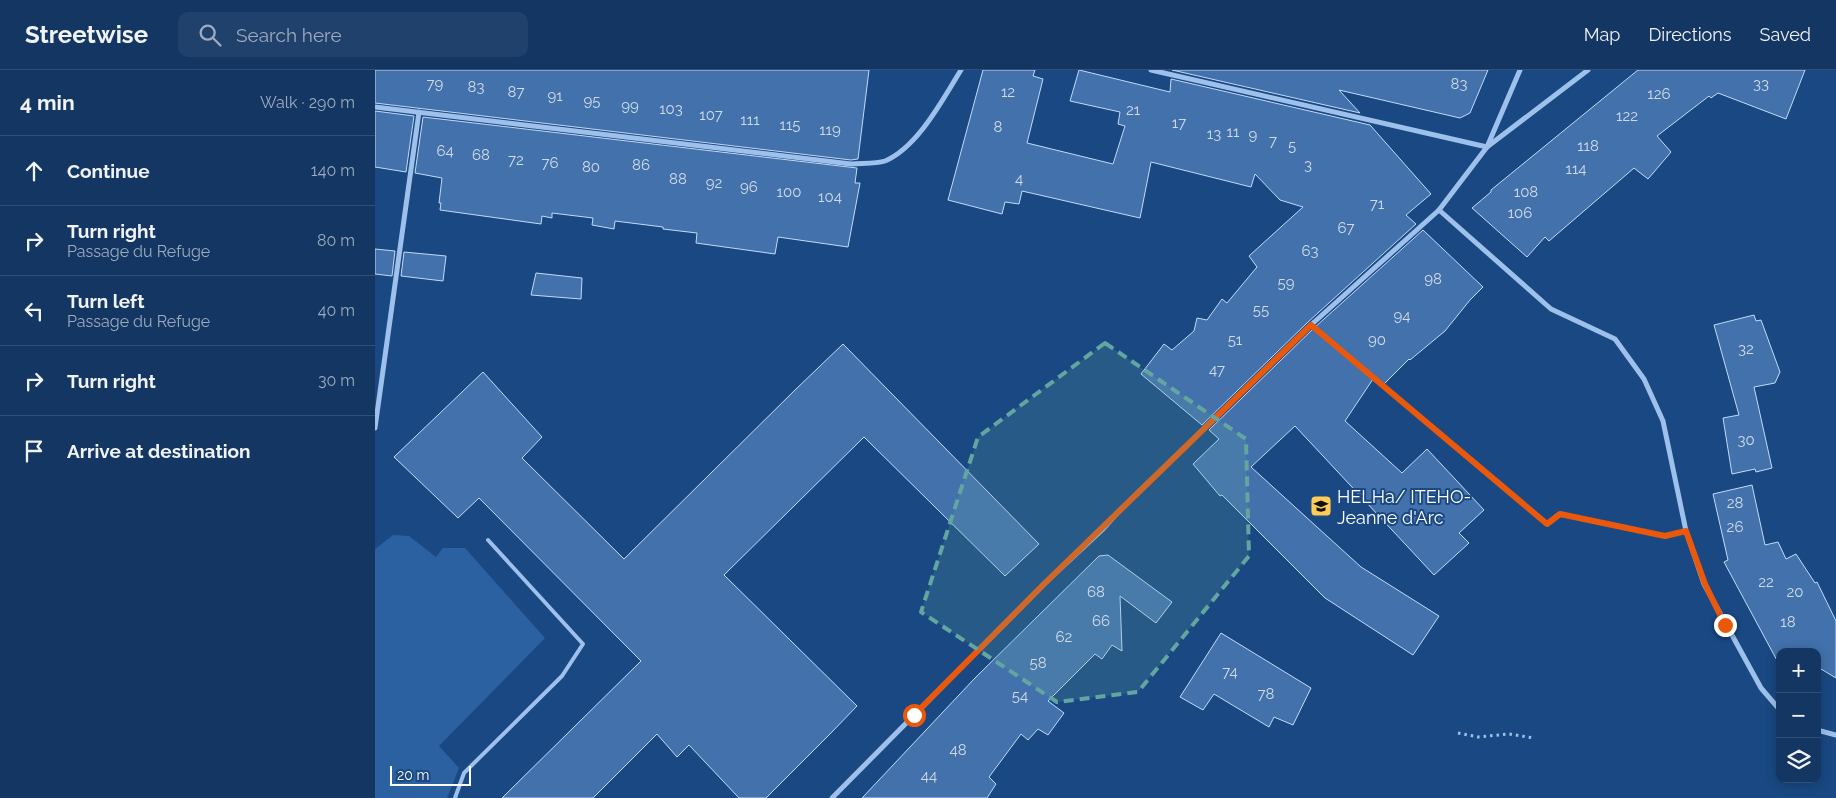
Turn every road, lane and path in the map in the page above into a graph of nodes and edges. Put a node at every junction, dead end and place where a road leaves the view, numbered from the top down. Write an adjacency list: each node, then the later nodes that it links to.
1 (961, 70): 6 (street)
2 (1151, 70): 7 (street)
3 (1520, 70): 7 (street)
4 (1589, 70): 7 (street)
5 (375, 108): 6 (street)
6 (419, 112): 10 (street)
7 (1487, 147): 8 (street)
8 (1439, 210): 9 (street); 11 (street)
9 (1311, 325): 11 (path); 19 (street)
10 (375, 428)
11 (1686, 531): 13 (street)
12 (488, 540): 18 (lane)
13 (1776, 705)
14 (1821, 731): 16 (street)
15 (1458, 732): 17 (path)
16 (1836, 735)
17 (1534, 738)
18 (455, 798)
19 (832, 798)

